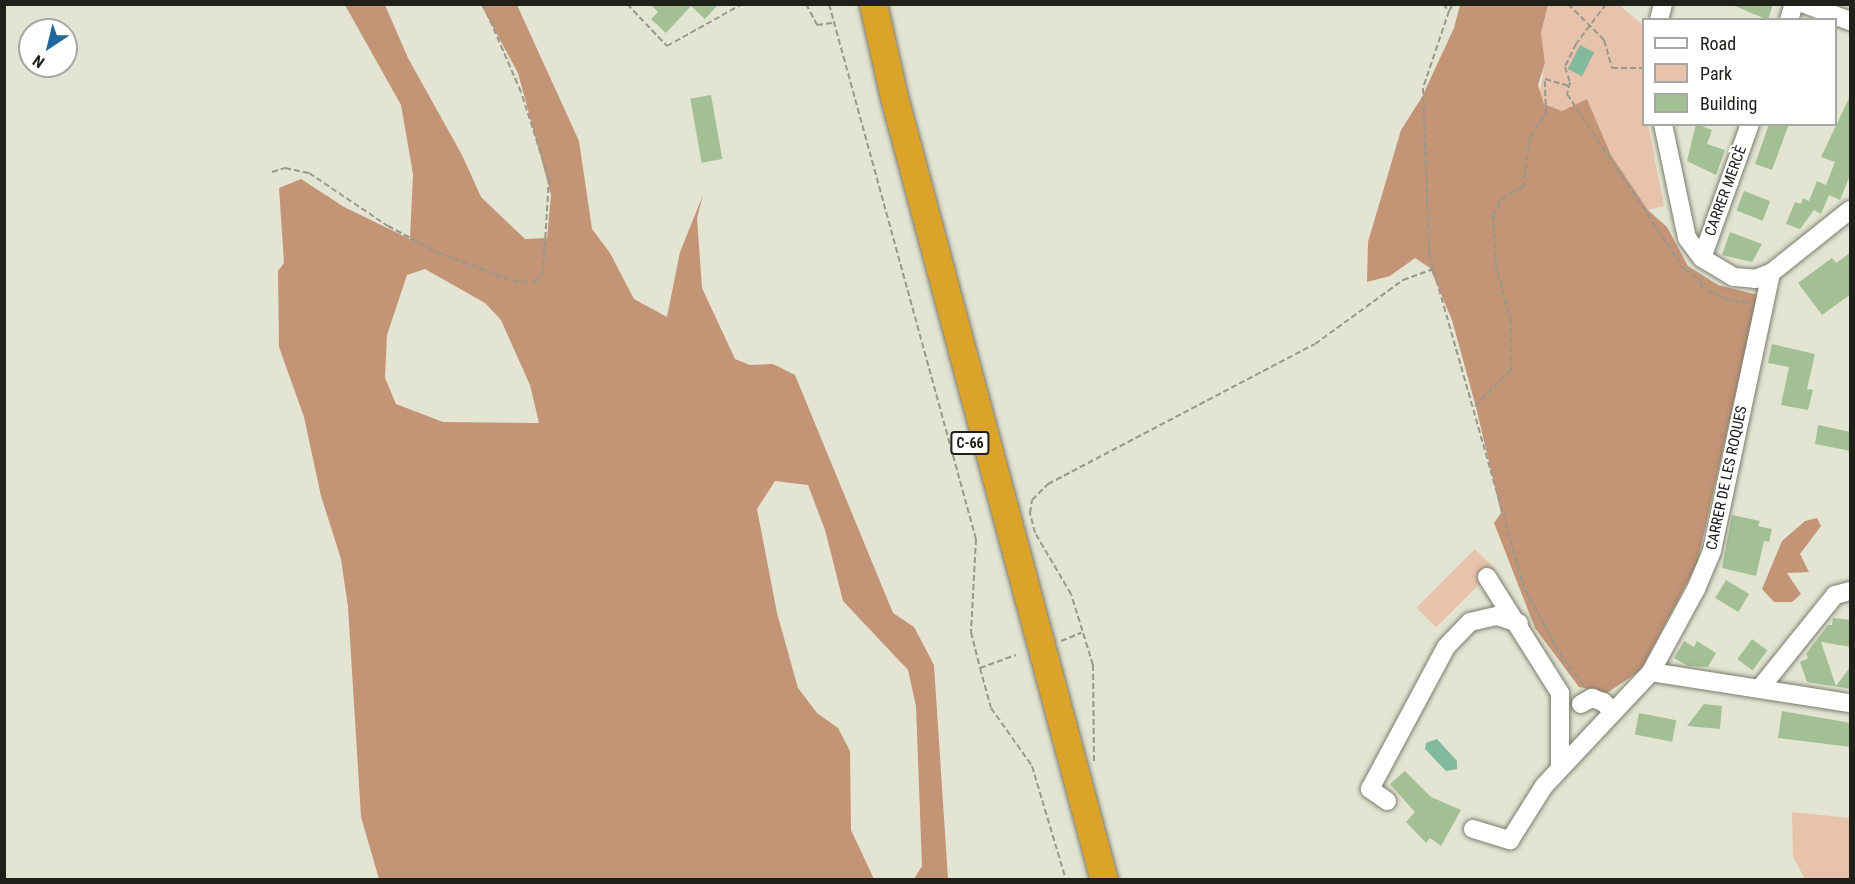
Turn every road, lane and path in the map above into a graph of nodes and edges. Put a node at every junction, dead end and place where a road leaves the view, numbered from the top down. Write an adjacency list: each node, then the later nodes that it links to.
1 (483, 4): 21 (path)
2 (627, 4): 3 (path)
3 (742, 4)
4 (806, 4): 15 (path)
5 (829, 4): 15 (path)
6 (857, 4): 46 (highway, C-66)
7 (873, 4): 47 (highway, C-66)
8 (1443, 4): 13 (path)
9 (1453, 4): 13 (path)
10 (1568, 4): 16 (path)
11 (1606, 4): 16 (path)
12 (1805, 4): 14 (street)
13 (1449, 11): 24 (path)
14 (1851, 21)
15 (832, 23): 35 (path)
16 (1590, 30): 17 (path); 18 (path)
17 (1642, 68)
18 (1570, 86): 26 (path); 28 (path)
19 (1663, 126): 23 (street)
20 (1749, 126): 23 (street, CARRER MERCÈ)
21 (272, 172)
22 (1851, 210): 25 (street)
23 (1706, 262): 25 (street); 26 (path)
24 (1434, 270): 28 (path); 32 (path)
25 (1771, 273): 27 (street, CARRER DE LES ROQUES)
26 (1701, 281): 27 (path)
27 (1764, 303): 36 (street, CARRER DE LES ROQUES)
28 (1475, 406): 38 (path)
29 (1487, 577): 31 (street)
30 (1851, 591): 37 (street)
31 (1519, 623): 42 (street); 43 (street)
32 (1081, 633): 33 (path); 41 (path)
33 (1055, 644)
34 (1016, 655): 35 (path)
35 (980, 668): 45 (path)
36 (1651, 672): 37 (street); 40 (street, CARRER DE LES ROQUES)
37 (1761, 687): 39 (street)
38 (1586, 701): 40 (street)
39 (1851, 703)
40 (1613, 711): 42 (street, CARRER DE LES ROQUES)
41 (1094, 763)
42 (1560, 768): 44 (street, CARRER DE LES ROQUES)
43 (1387, 801)
44 (1473, 829)
45 (1066, 879)
46 (1087, 879)
47 (1104, 879)

